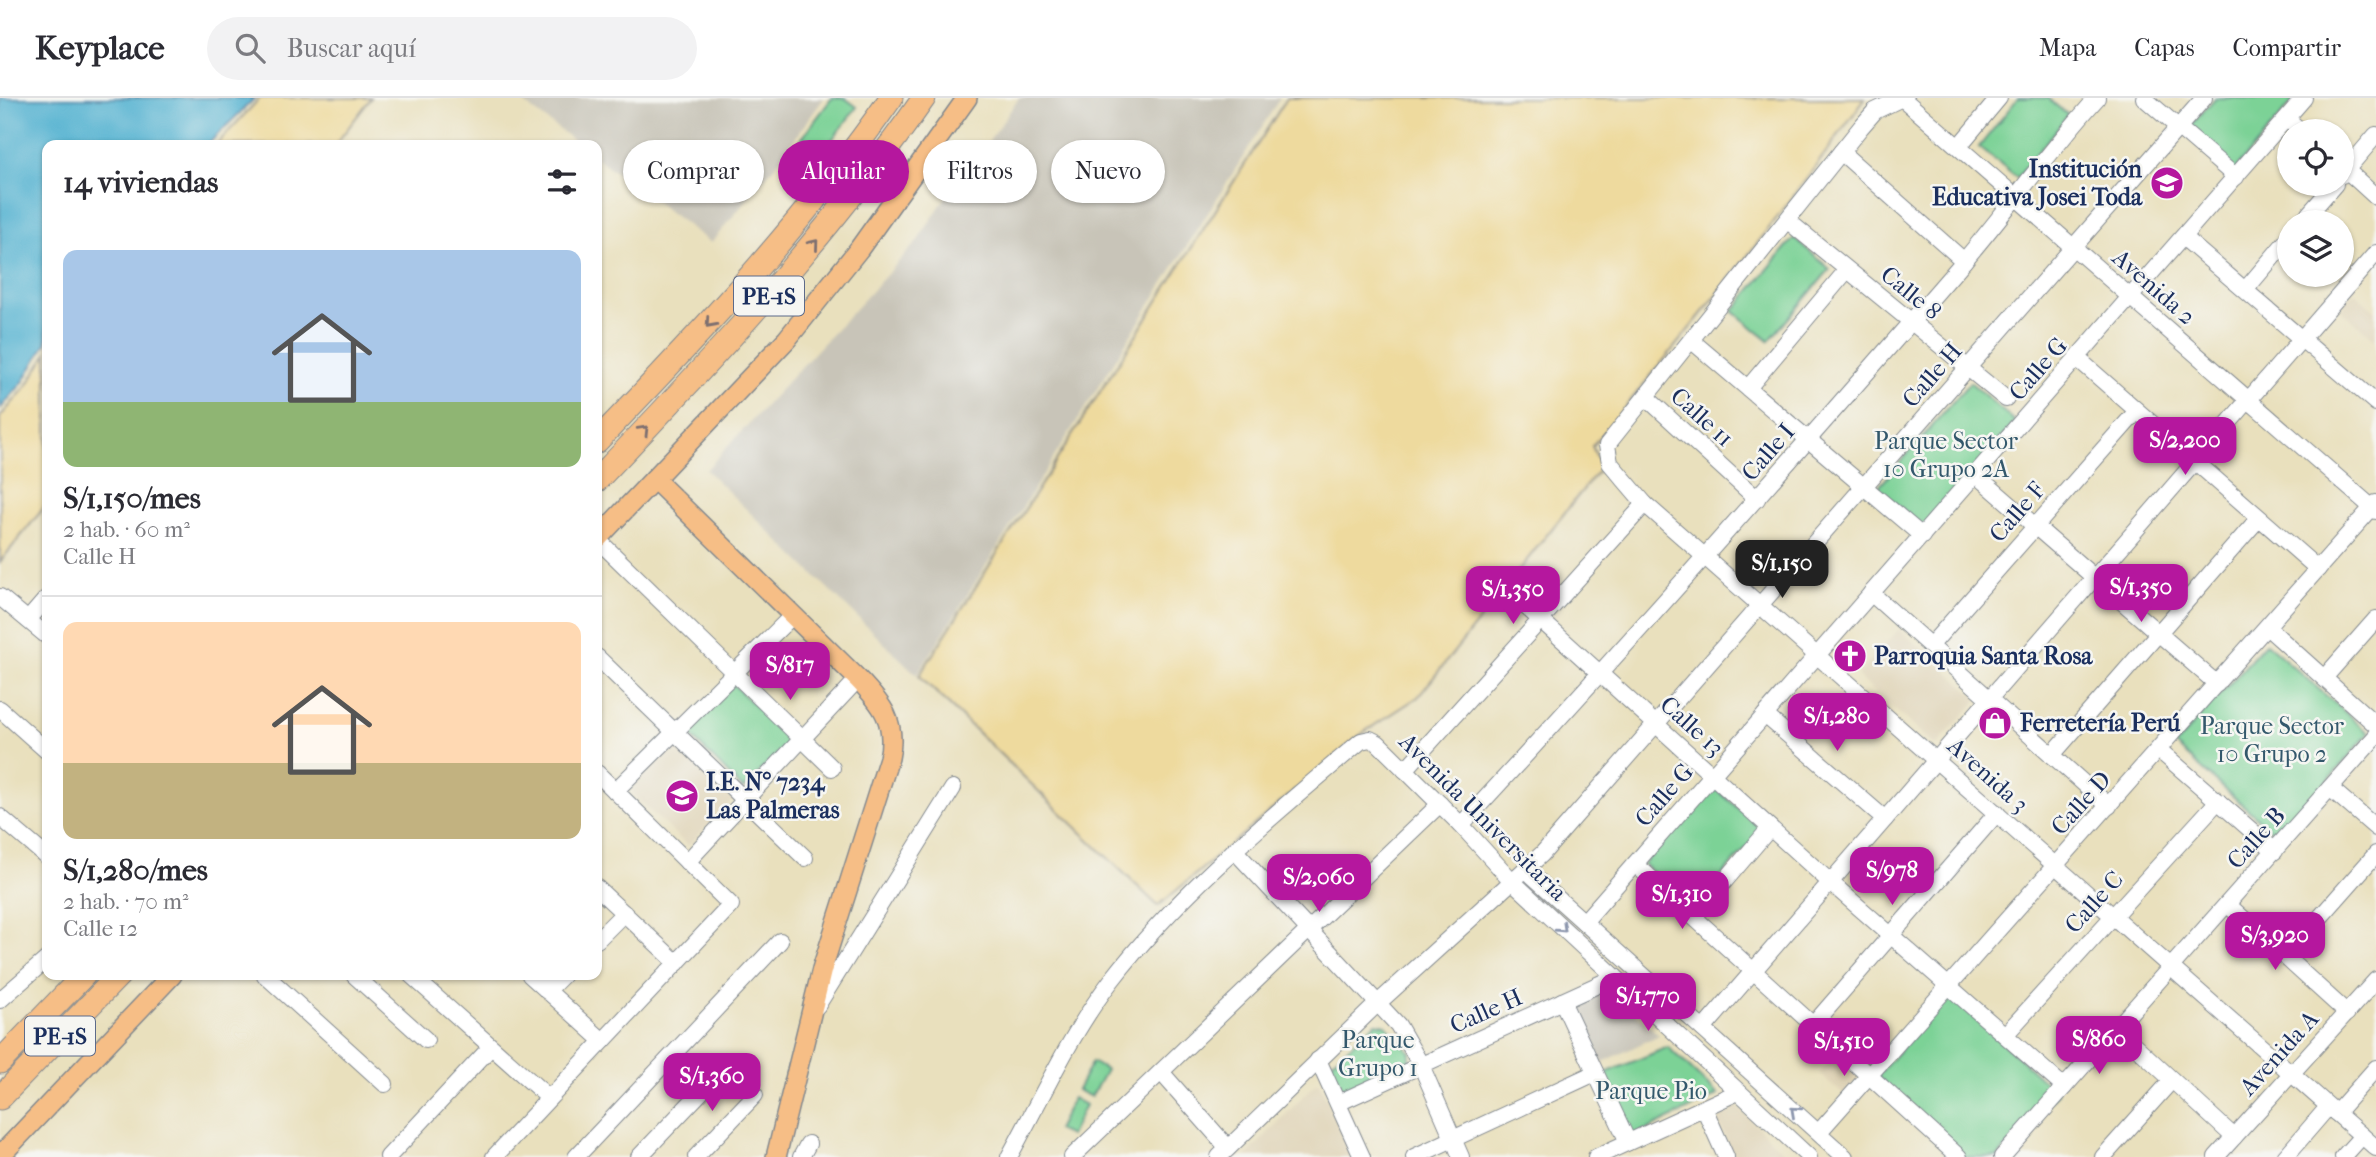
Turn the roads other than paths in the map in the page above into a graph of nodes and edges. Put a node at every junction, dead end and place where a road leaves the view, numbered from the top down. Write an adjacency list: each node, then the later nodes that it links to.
1 (891, 98): 42 (highway, PE-1S, one-way to 42)
2 (924, 98): 46 (highway, PE-1S, one-way to 2)
3 (967, 98): 47 (main road)
4 (1902, 98): 13 (street, Avenida 2); 14 (street)
5 (1999, 98): 13 (street)
6 (2097, 98): 18 (street, Calle I)
7 (2144, 98): 11 (street)
8 (2204, 98): 11 (street, Calle H)
9 (2304, 98): 10 (street, Calle G)
10 (2287, 118): 16 (street, Calle G)
11 (2179, 127): 16 (street); 24 (street, Calle H)
12 (2376, 135): 15 (street)
13 (1959, 146): 18 (street, Avenida 2)
14 (1841, 152): 22 (street); 27 (street)
15 (2354, 159)
16 (2236, 177): 23 (street, Calle G)
17 (2354, 180): 20 (street)
18 (2014, 196): 24 (street, Avenida 2); 27 (street, Calle I)
19 (2324, 196): 21 (street)
20 (2376, 197)
21 (2312, 210)
22 (1788, 221): 28 (street, Calle 8); 33 (street)
23 (2183, 237): 29 (street); 30 (street, Calle G)
24 (2073, 247): 30 (street, Avenida 2); 35 (street, Calle H)
25 (2277, 252): 29 (street)
26 (2376, 253): 32 (street)
27 (1964, 261): 31 (street, Calle I)
28 (1847, 270): 31 (street, Calle 8); 36 (street)
29 (2246, 289): 32 (street)
30 (2130, 297): 34 (street, Calle G); 40 (street, Avenida 2)
31 (1911, 322): 35 (street, Calle 8); 43 (street, Calle I)
32 (2302, 339): 37 (street); 40 (street)
33 (1692, 341): 36 (street); 38 (street)
34 (2077, 358): 41 (street); 45 (street, Calle G)
35 (1967, 369): 39 (street, Calle 8); 48 (street, Calle H)
36 (1748, 388): 43 (street)
37 (2373, 395)
38 (1647, 398): 49 (street, Calle 11); 50 (street, Avenida 3)
39 (2006, 399)
40 (2249, 400): 44 (street); 51 (street, Avenida 2)
41 (2137, 411): 44 (street); 53 (street, Calle F)
42 (602, 437)
43 (1809, 440): 48 (street); 49 (street, Calle I)
44 (2195, 462): 52 (street); 59 (street)
45 (1975, 474): 53 (street); 55 (street, Calle G)
46 (602, 475)
47 (654, 479): 54 (main road); 65 (main road)
48 (1864, 487): 55 (street); 64 (street, Calle H)
49 (1757, 499): 57 (street, Calle I)
50 (1645, 503): 57 (street, Avenida 3); 68 (street)
51 (2375, 507): 58 (street, Calle D)
52 (2259, 518): 58 (street); 71 (street)
53 (2035, 526): 59 (street); 72 (street, Calle F)
54 (602, 534)
55 (1922, 536): 61 (street, Calle G)
56 (602, 544): 75 (street)
57 (1705, 556): 64 (street, Avenida 3); 76 (street, Calle I)
58 (2318, 569): 69 (street, Calle D)
59 (2095, 578): 71 (street); 80 (street)
60 (1511, 593): 68 (street, Calle 13)
61 (1871, 593): 72 (street); 73 (street, Calle G)
62 (0, 597): 67 (street)
63 (42, 604): 67 (street)
64 (1760, 606): 73 (street, Avenida 3); 83 (street, Calle H)
65 (793, 615): 75 (street); 77 (main road)
66 (2376, 620): 78 (street)
67 (28, 621): 70 (street)
68 (1542, 621): 76 (street, Calle 13); 93 (street)
69 (2267, 627): 78 (street); 79 (street, Calle D)
70 (42, 632)
71 (2158, 633): 79 (street); 90 (street)
72 (1931, 645): 80 (street)
73 (1817, 655): 82 (street, Calle G); 91 (street, Avenida 3)
74 (602, 662): 85 (street)
75 (734, 673): 85 (street); 87 (street)
76 (1601, 675): 83 (street, Calle 13); 105 (street, Calle I)
77 (858, 678): 87 (street); 150 (main road)
78 (2324, 678): 84 (street)
79 (2217, 684): 89 (street, Calle D)
80 (1989, 699): 90 (street); 91 (street)
81 (0, 709): 88 (street)
82 (1765, 715): 94 (street, Calle G); 104 (street)
83 (1657, 725): 94 (street, Calle 13); 116 (street, Calle H)
84 (2376, 725)
85 (674, 732): 95 (street); 98 (street)
86 (2376, 736): 97 (street, Calle B)
87 (802, 739): 92 (street); 98 (street)
88 (42, 747)
89 (2159, 750): 99 (street); 101 (street, Calle D)
90 (2052, 755): 101 (street)
91 (1937, 759): 102 (street, Avenida 3); 104 (street)
92 (832, 768)
93 (1405, 770): 100 (street, Avenida Universitaria); 108 (street, Avenida Universitaria)
94 (1712, 775): 106 (street, Calle 13); 114 (street, Calle G)
95 (604, 785): 113 (street)
96 (953, 788): 150 (street)
97 (2330, 788): 107 (street); 109 (street, Calle B)
98 (744, 801): 112 (street); 113 (street)
99 (2218, 801): 109 (street); 122 (street, Calle C)
100 (1440, 804): 105 (street, Avenida Universitaria); 125 (street)
101 (2109, 806): 115 (street, Calle D)
102 (1997, 813): 115 (street, Avenida 3); 126 (street)
103 (0, 817): 110 (street)
104 (1885, 819): 118 (street)
105 (1461, 825): 117 (street, Avenida Universitaria)
106 (1770, 828): 118 (street, Calle 13); 123 (street)
107 (2376, 828)
108 (1234, 850): 125 (street); 190 (street)
109 (2275, 851): 120 (street, Calle B)
110 (42, 853)
111 (2376, 853): 129 (street)
112 (805, 858)
113 (687, 862): 131 (street)
114 (1635, 864): 123 (street); 124 (street, Calle G)
115 (2056, 866): 122 (street, Avenida 3); 144 (street, Calle D)
116 (1525, 869): 117 (street, Calle H); 124 (street, Avenida Universitaria)
117 (1512, 881): 134 (street, Avenida Universitaria, one-way to 134); 148 (street, Calle H)
118 (1830, 882): 126 (street, Calle 13); 133 (street)
119 (602, 893): 121 (street)
120 (2227, 904): 129 (street); 132 (street, Calle B)
121 (624, 913): 127 (street); 131 (street)
122 (2112, 915): 132 (street, Avenida 3); 154 (street, Calle C)
123 (1694, 917): 133 (street)
124 (1584, 922): 152 (street, Avenida Universitaria)
125 (1309, 930): 148 (street); 163 (street)
126 (1892, 934): 144 (street, Calle 13); 151 (street)
127 (602, 935)
128 (780, 941): 186 (street)
129 (2285, 957): 149 (street)
130 (42, 963): 146 (street)
131 (677, 963): 156 (street)
132 (2170, 970): 153 (street, Calle B); 165 (street, Avenida 3)
133 (1754, 971): 151 (street); 152 (street)
134 (1615, 977): 147 (street, Calle H); 170 (street, Avenida Universitaria)
135 (79, 980): 159 (highway, PE-1S)
136 (114, 980): 172 (highway, PE-1S)
137 (167, 980): 183 (main road)
138 (271, 980): 168 (street)
139 (360, 980): 155 (street)
140 (422, 980): 157 (street)
141 (535, 980): 145 (street)
142 (558, 980): 145 (street)
143 (2376, 980): 149 (street, Avenida A)
144 (1949, 986): 154 (street, Calle 13); 166 (street, Calle D)
145 (547, 991): 156 (street)
146 (0, 1000)
147 (1562, 1001): 160 (street, Calle H); 164 (street)
148 (1378, 1003): 158 (street, Calle H); 160 (street)
149 (2347, 1013): 165 (street, Avenida A)
150 (810, 1016): 189 (main road)
151 (1813, 1025): 166 (street)
152 (1703, 1029): 177 (street, Avenida Universitaria, one-way to 152)
153 (2117, 1030): 167 (street); 169 (street, Calle B)
154 (2005, 1035): 169 (street, Calle 13)
155 (426, 1040)
156 (603, 1041): 173 (street)
157 (491, 1047): 173 (street); 184 (street)
158 (1318, 1060): 174 (street); 182 (street, Calle H)
159 (0, 1062)
160 (1421, 1065): 174 (street, Calle H); 179 (street)
161 (725, 1067): 187 (street)
162 (2376, 1068): 176 (street)
163 (1161, 1072): 182 (street); 191 (street)
164 (1595, 1073): 179 (street); 180 (street)
165 (2291, 1074): 176 (street, Avenida 3); 178 (street, Avenida A)
166 (1869, 1076): 177 (street, Calle D); 199 (street)
167 (2172, 1080): 178 (street); 201 (street)
168 (385, 1084)
169 (2064, 1087): 200 (street, Calle B)
170 (1738, 1092): 175 (street); 197 (street, Avenida Universitaria)
171 (755, 1095): 188 (street)
172 (0, 1098)
173 (549, 1098): 185 (street)
174 (1338, 1103): 192 (street)
175 (1704, 1108): 180 (street); 196 (street)
176 (2332, 1110): 181 (street, Avenida 3); 203 (street)
177 (1819, 1132): 198 (street, Avenida Universitaria)
178 (2234, 1137): 202 (street, Avenida A)
179 (1453, 1139): 193 (street); 194 (street)
180 (1628, 1142): 195 (street)
181 (2371, 1142): 204 (street)
182 (1224, 1152)
183 (0, 1156)
184 (388, 1157)
185 (494, 1157)
186 (576, 1157)
187 (639, 1157)
188 (696, 1157)
189 (776, 1157)
190 (1009, 1157)
191 (1072, 1157)
192 (1362, 1157)
193 (1415, 1157)
194 (1461, 1157)
195 (1597, 1157)
196 (1726, 1157)
197 (1809, 1157)
198 (1845, 1157)
199 (1959, 1157)
200 (2002, 1157)
201 (2103, 1157)
202 (2216, 1157)
203 (2285, 1157)
204 (2343, 1157)

